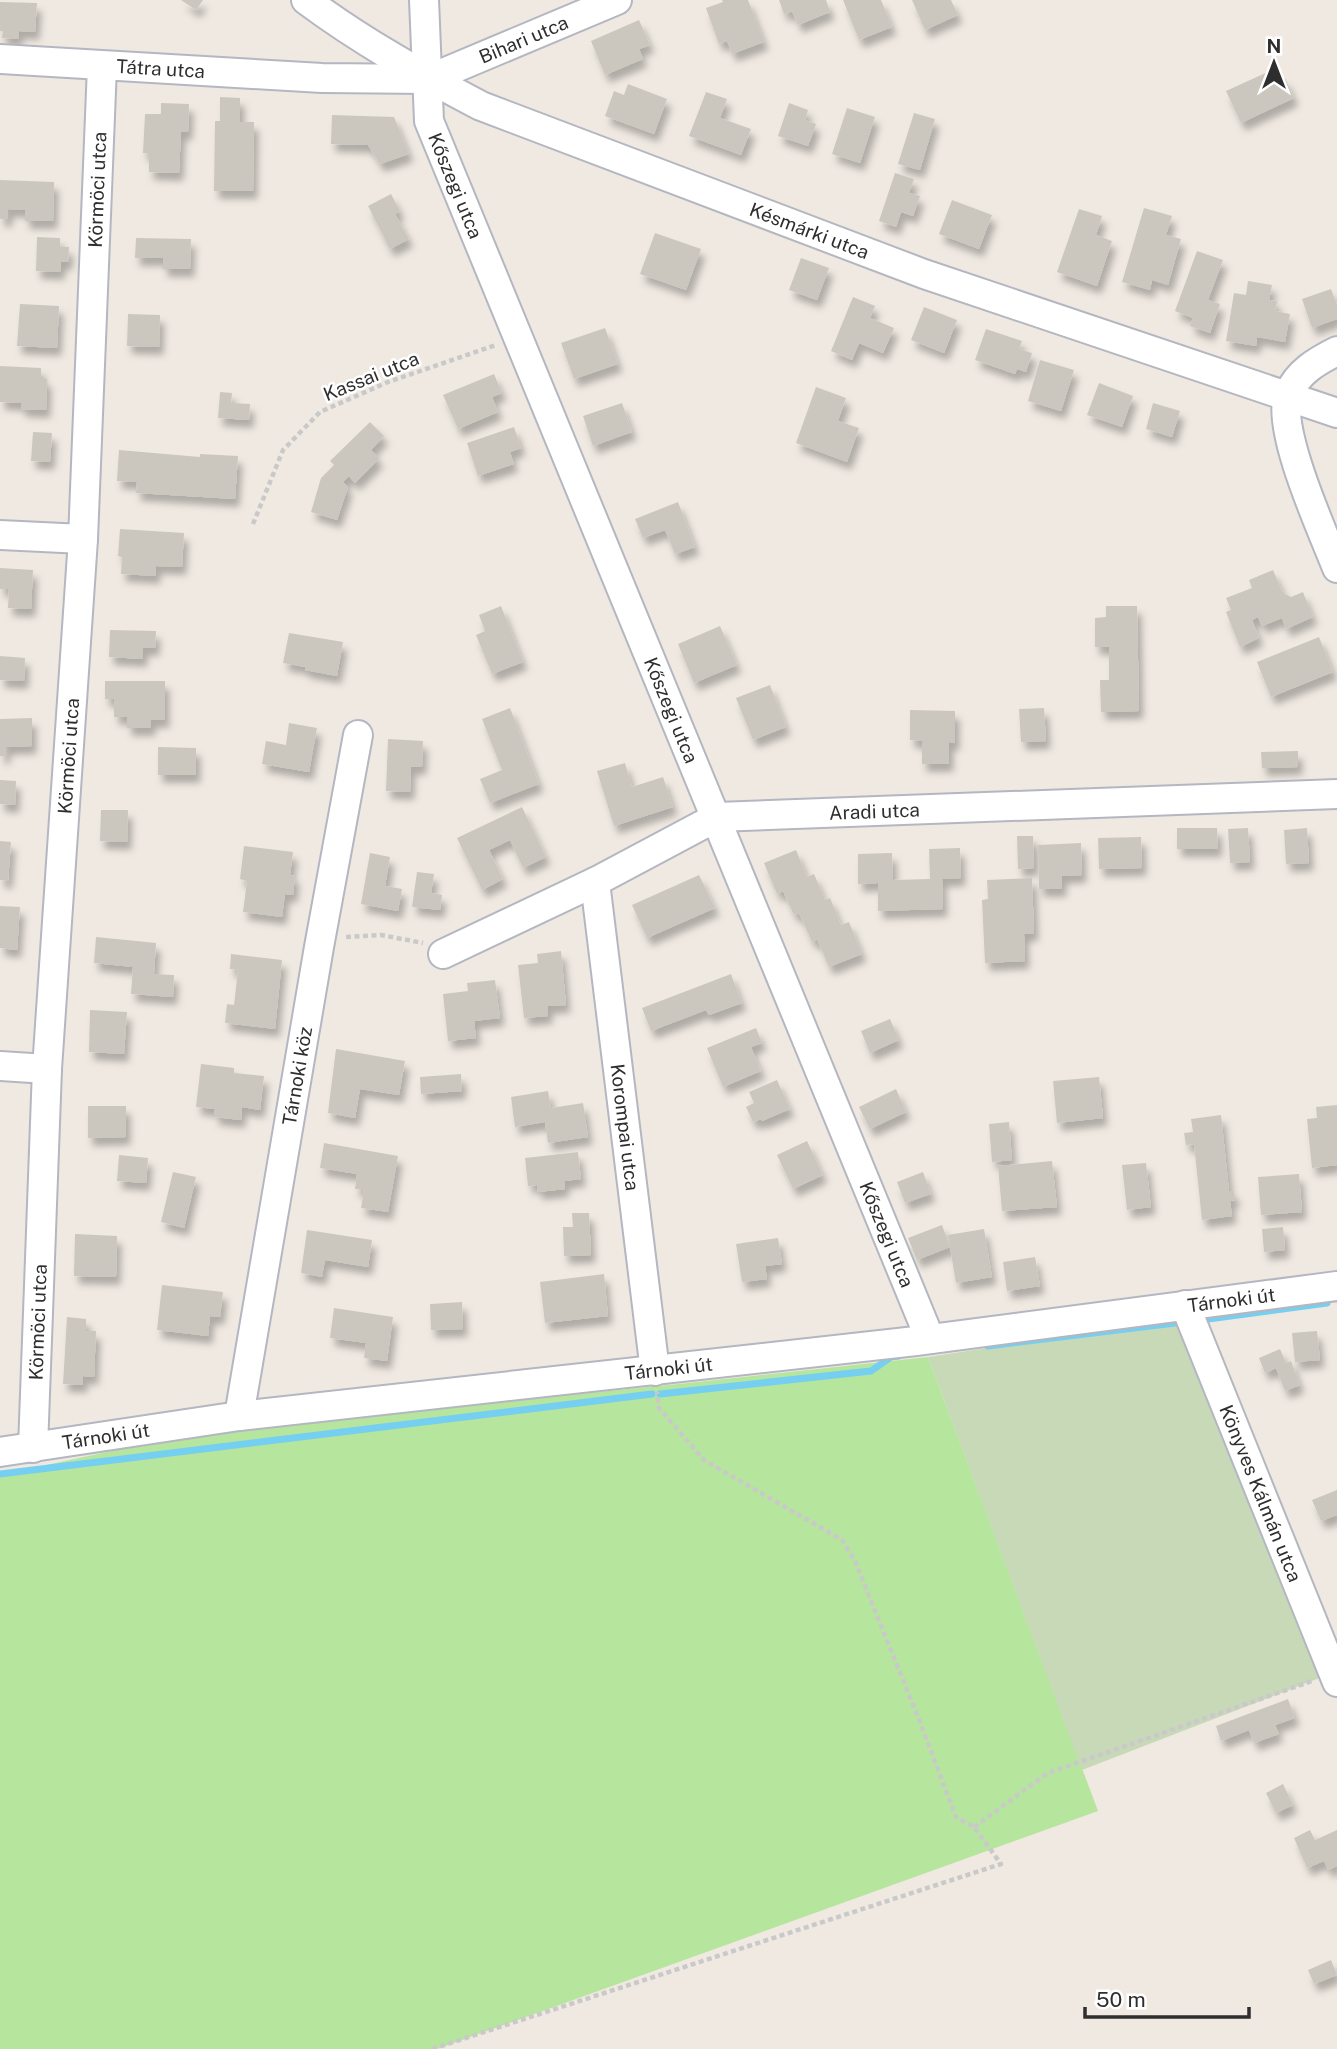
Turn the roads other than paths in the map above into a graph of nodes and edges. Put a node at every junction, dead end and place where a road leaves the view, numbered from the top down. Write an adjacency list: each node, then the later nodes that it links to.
1 (306, 0): 4 (street, Késmárki utca)
2 (424, 0): 8 (street, Kőszegi utca)
3 (617, 0): 8 (street, Bihari utca)
4 (346, 30): 7 (street); 8 (street, Késmárki utca)
5 (0, 59): 6 (street, Tátra utca)
6 (102, 66): 7 (street, Tátra utca); 13 (street, Körmöci utca)
7 (322, 78): 8 (street, Tátra utca)
8 (429, 79): 10 (street, Késmárki utca); 17 (street, Kőszegi utca)
9 (1337, 351): 10 (street)
10 (1287, 396): 11 (street, Késmárki utca); 14 (street)
11 (1337, 413)
12 (0, 535): 13 (street)
13 (83, 539): 21 (street, Körmöci utca)
14 (1337, 568)
15 (358, 736): 26 (street, Tárnoki köz)
16 (1337, 794): 17 (street, Aradi utca)
17 (717, 817): 18 (street, Aradi utca); 24 (street, Kőszegi utca)
18 (595, 882): 19 (street, Aradi utca); 25 (street, Korompai utca)
19 (443, 954)
20 (0, 1066): 21 (street)
21 (47, 1069): 27 (street, Körmöci utca)
22 (1337, 1286): 23 (street, Tárnoki út)
23 (1185, 1305): 24 (street, Tárnoki út); 29 (street, Könyves Kálmán utca)
24 (930, 1339): 25 (street, Tárnoki út)
25 (655, 1371): 26 (street, Tárnoki út)
26 (239, 1416): 27 (street, Tárnoki út)
27 (33, 1448): 28 (street, Tárnoki út)
28 (0, 1452)
29 (1330, 1680)

